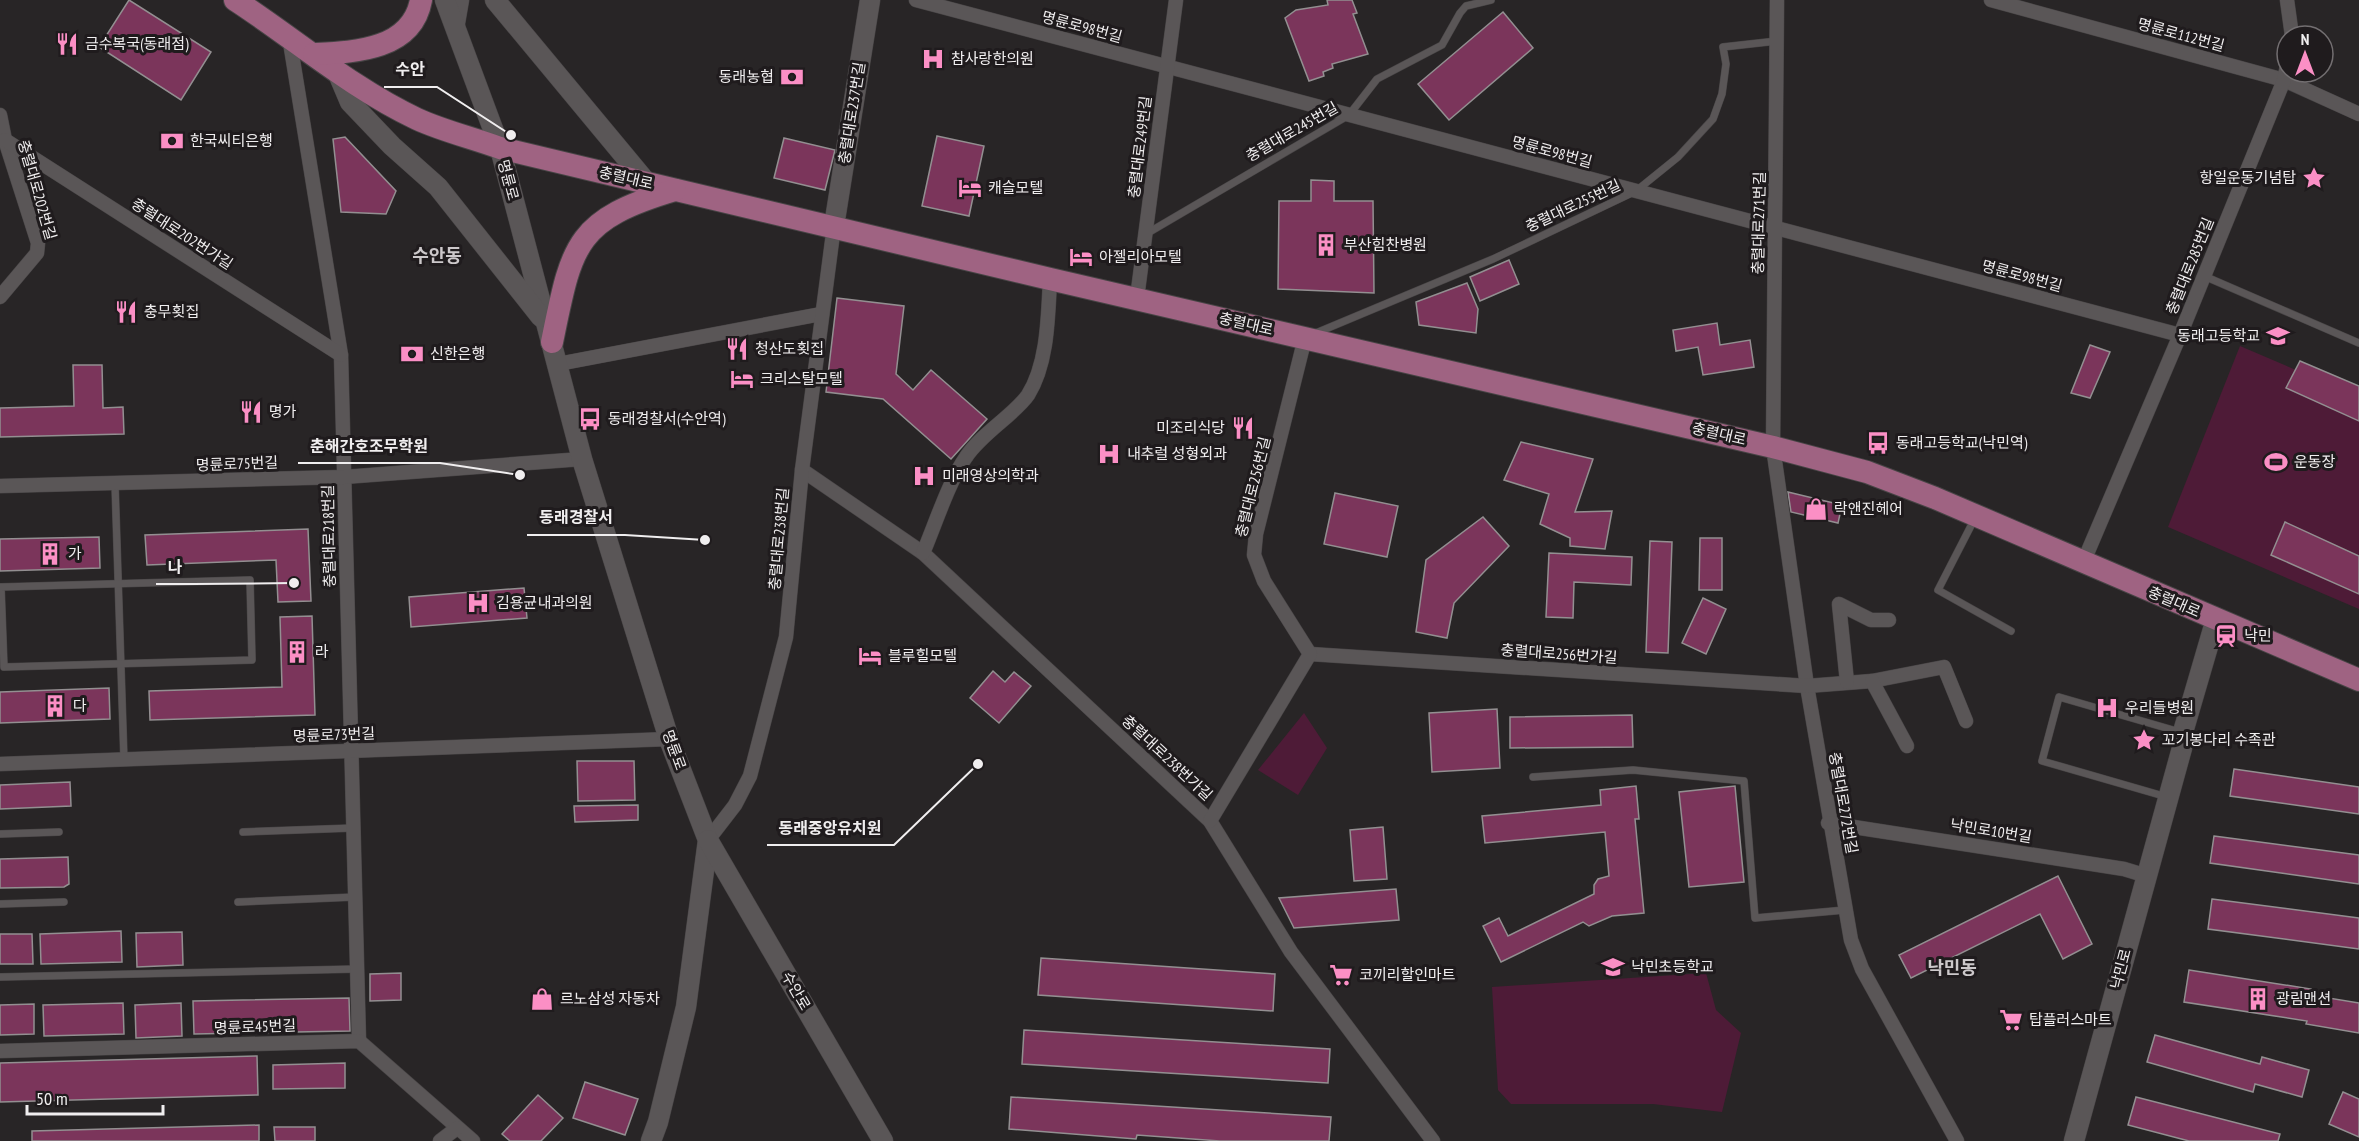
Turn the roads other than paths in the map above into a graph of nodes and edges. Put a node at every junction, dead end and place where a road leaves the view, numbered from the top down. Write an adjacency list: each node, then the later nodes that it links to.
1 (234, 0): 15 (main road, 충렬대로)
2 (422, 0): 17 (main road)
3 (444, 0): 14 (main road, 명륜로)
4 (462, 0): 14 (street)
5 (495, 0): 28 (main road)
6 (870, 0): 31 (main road, 충렬대로237번길)
7 (916, 0): 18 (street, 명륜로98번길)
8 (1176, 0): 18 (street, 충렬대로249번길)
9 (1491, 0): 25 (lane, 충렬대로245번길)
10 (1778, 0): 16 (street, 충렬대로271번길)
11 (1991, 0): 20 (street, 명륜로112번길)
12 (2287, 0): 13 (street)
13 (2290, 24)
14 (456, 32): 27 (main road, 명륜로)
15 (289, 35): 17 (main road, 충렬대로); 43 (street, 충렬대로218번길)
16 (1777, 41): 30 (lane, 충렬대로255번길); 32 (street, 충렬대로271번길)
17 (314, 54): 19 (main road, 충렬대로)
18 (1167, 67): 25 (street, 명륜로98번길); 33 (street, 충렬대로249번길)
19 (336, 69): 27 (main road, 충렬대로); 39 (main road)
20 (2275, 78)
21 (2282, 84): 34 (street, 충렬대로285번길)
22 (2293, 84): 23 (street, 명륜로112번길)
23 (2359, 114)
24 (0, 115): 26 (street, 충렬대로202번길)
25 (1349, 115): 30 (street, 명륜로98번길); 33 (lane, 충렬대로245번길)
26 (5, 140): 36 (street, 충렬대로202번길); 43 (street, 충렬대로202번가길)
27 (500, 148): 28 (main road, 충렬대로); 39 (main road, 명륜로)
28 (647, 183): 29 (main road, 충렬대로)
29 (675, 189): 31 (main road, 충렬대로); 39 (main road)
30 (1636, 191): 32 (street, 명륜로98번길); 41 (lane, 충렬대로255번길)
31 (834, 226): 35 (main road, 충렬대로); 38 (street, 충렬대로238번길)
32 (1775, 228): 40 (street, 명륜로98번길); 45 (street, 충렬대로271번길)
33 (1146, 234): 37 (street, 충렬대로249번길)
34 (2204, 276): 40 (street, 충렬대로285번길); 42 (lane)
35 (1050, 279): 37 (main road, 충렬대로); 52 (street)
36 (0, 297)
37 (1137, 298): 41 (main road, 충렬대로)
38 (821, 314): 44 (street); 47 (street, 충렬대로238번길)
39 (549, 333): 44 (main road, 명륜로)
40 (2180, 335): 53 (street, 충렬대로285번길)
41 (1305, 338): 45 (main road, 충렬대로); 58 (street, 충렬대로256번길)
42 (2359, 343)
43 (341, 355): 48 (street, 충렬대로218번길)
44 (558, 364): 46 (main road, 명륜로)
45 (1773, 447): 51 (main road, 충렬대로); 63 (street, 충렬대로272번길)
46 (582, 459): 48 (street, 명륜로75번길); 66 (main road, 명륜로)
47 (802, 470): 52 (street, 충렬대로238번가길); 79 (street, 충렬대로238번길)
48 (344, 477): 49 (street, 명륜로75번길); 68 (street, 충렬대로218번길)
49 (115, 484): 50 (street, 명륜로75번길); 54 (lane)
50 (0, 486)
51 (1976, 516): 53 (main road, 충렬대로); 57 (lane)
52 (923, 553): 73 (street, 충렬대로238번가길)
53 (2083, 563): 55 (main road, 충렬대로)
54 (118, 584): 59 (lane); 59 (lane); 59 (lane)
55 (2216, 619): 60 (main road, 충렬대로); 65 (main road, 낙민로)
56 (1889, 620): 62 (street)
57 (2011, 631)
58 (1310, 654): 63 (street, 충렬대로256번가길); 73 (street)
59 (120, 664): 69 (lane)
60 (2359, 680)
61 (1872, 681): 62 (street, 충렬대로256번가길); 64 (street, 충렬대로256번가길); 67 (street)
62 (1847, 682): 63 (street, 충렬대로256번가길)
63 (1807, 686): 74 (street, 충렬대로272번길)
64 (1966, 721)
65 (2183, 732): 72 (main road, 낙민로); 72 (lane)
66 (669, 739): 68 (street, 명륜로73번길); 79 (main road, 명륜로)
67 (1907, 746)
68 (351, 751): 69 (street, 명륜로73번길); 75 (street, 충렬대로218번길)
69 (124, 760): 70 (street, 명륜로73번길)
70 (0, 764)
71 (1533, 777): 85 (lane)
72 (2168, 798): 80 (main road, 낙민로)
73 (1210, 821): 95 (street, 충렬대로238번가길)
74 (1828, 823): 80 (street, 낙민로10번길); 85 (street, 충렬대로272번길)
75 (353, 828): 77 (lane); 81 (street, 충렬대로218번길)
76 (59, 832): 78 (lane)
77 (243, 832)
78 (0, 834)
79 (708, 840): 93 (main road, 명륜로); 94 (main road, 수안로)
80 (2147, 876): 97 (main road, 낙민로)
81 (355, 897): 83 (lane); 86 (street, 충렬대로218번길)
82 (64, 902): 84 (lane)
83 (238, 902)
84 (0, 903)
85 (1845, 910): 96 (street, 충렬대로272번길)
86 (357, 969): 87 (lane); 88 (street, 충렬대로218번길)
87 (0, 978)
88 (359, 1041): 89 (street, 명륜로45번길); 90 (street)
89 (0, 1051)
90 (457, 1128): 91 (street); 92 (street)
91 (440, 1141)
92 (473, 1141)
93 (651, 1141)
94 (883, 1141)
95 (1433, 1141)
96 (1957, 1141)
97 (2074, 1141)

